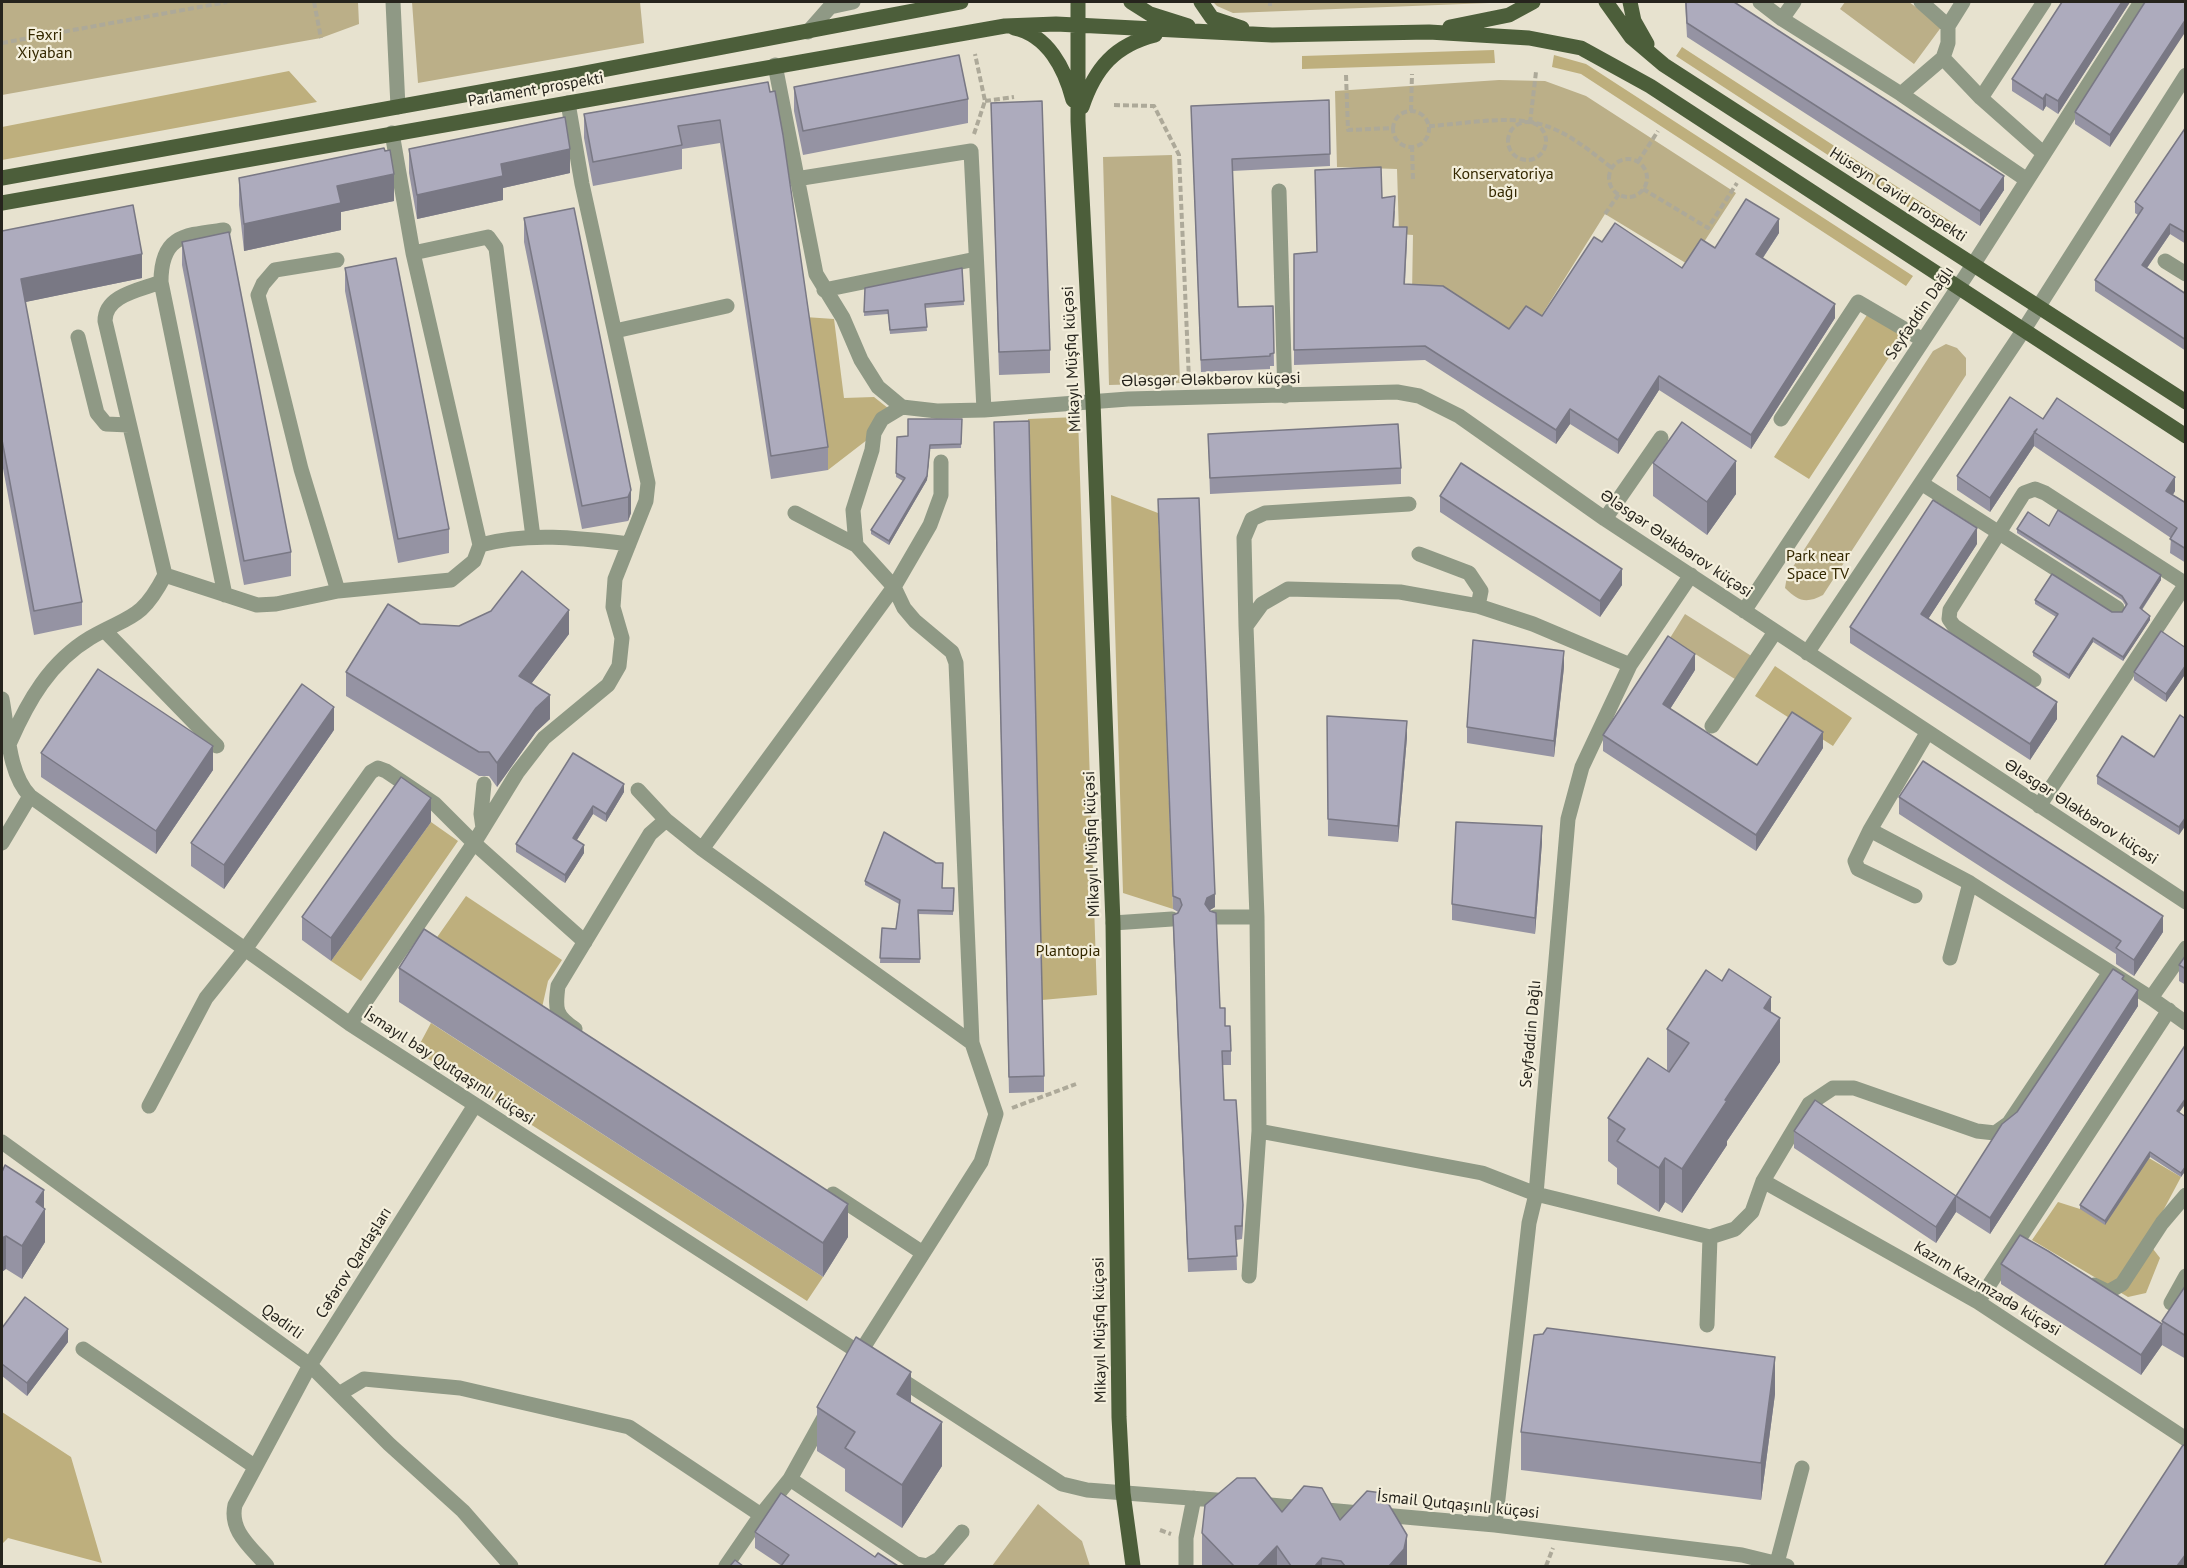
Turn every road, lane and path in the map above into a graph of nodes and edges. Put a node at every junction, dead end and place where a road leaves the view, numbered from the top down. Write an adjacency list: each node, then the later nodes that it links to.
1 (227, 2): 28 (path)
2 (314, 2): 27 (path)
3 (393, 2): 43 (street)
4 (853, 2): 23 (street)
5 (961, 2): 23 (main road, Parlament prospekti)
6 (1078, 2): 20 (main road)
7 (1131, 2): 25 (main road)
8 (1202, 2): 26 (main road)
9 (1533, 2): 24 (main road)
10 (1606, 2): 31 (main road, Hüseyn Cavid prospekti)
11 (1630, 2): 31 (main road)
12 (1760, 2): 18 (street)
13 (1794, 2): 18 (street)
14 (1921, 2): 21 (street)
15 (1963, 2): 21 (street)
16 (2044, 2): 39 (street)
17 (2141, 2): 53 (street, Seyfəddin Dağlı)
18 (1782, 19): 37 (street)
19 (1005, 26): 20 (main road, Parlament prospekti); 32 (main road, Parlament prospekti); 45 (main road)
20 (1078, 26): 22 (main road, Parlament prospekti); 45 (main road)
21 (1948, 26): 30 (street)
22 (1170, 31): 25 (main road, Parlament prospekti); 45 (main road)
23 (808, 32): 43 (main road, Parlament prospekti)
24 (1429, 32): 26 (main road); 74 (main road)
25 (1225, 34): 26 (main road)
26 (1272, 35)
27 (321, 38)
28 (2, 43)
29 (975, 54): 40 (path)
30 (1943, 58): 37 (street); 39 (street)
31 (1664, 64): 71 (main road, Hüseyn Cavid prospekti)
32 (775, 65): 41 (main road, Parlament prospekti); 57 (street)
33 (1536, 72): 46 (path)
34 (1412, 74): 44 (path)
35 (1346, 75): 48 (path)
36 (2186, 75): 77 (street)
37 (1901, 94): 58 (street)
38 (1014, 97): 40 (path)
39 (1981, 98): 53 (street)
40 (986, 101): 52 (path)
41 (568, 103): 50 (main road, Parlament prospekti); 78 (street)
42 (1114, 105): 82 (path)
43 (398, 107): 56 (main road, Parlament prospekti)
44 (1411, 111): 47 (path); 48 (path)
45 (1078, 121): 84 (main road, Mikayıl Müşfiq küçəsi)
46 (1530, 123): 46 (path); 47 (path); 55 (path)
47 (1429, 126): 51 (path)
48 (1394, 128): 51 (path)
49 (1658, 131): 54 (path)
50 (392, 133): 64 (main road, Parlament prospekti); 67 (street)
51 (1412, 146): 59 (path)
52 (971, 151): 57 (street); 68 (street)
53 (2043, 153): 58 (street, Seyfəddin Dağlı)
54 (1638, 162): 55 (path); 61 (path)
55 (1612, 168): 63 (path)
56 (2, 178)
57 (796, 179): 75 (street)
58 (2027, 180): 71 (street, Seyfəddin Dağlı)
59 (1413, 181)
60 (1737, 183): 61 (path)
61 (1644, 189): 63 (path)
62 (1279, 191): 83 (street)
63 (1619, 194): 65 (path)
64 (2, 203)
65 (1605, 214)
66 (224, 231): 73 (street)
67 (413, 254): 98 (street); 100 (street)
68 (976, 259): 75 (street); 87 (street)
69 (337, 260): 107 (street)
70 (2165, 261): 72 (street)
71 (1973, 265): 74 (street, Seyfəddin Dağlı); 77 (main road, Hüseyn Cavid prospekti)
72 (2186, 274)
73 (161, 282): 89 (street); 108 (street)
74 (1957, 288): 79 (main road); 81 (street, Seyfəddin Dağlı)
75 (824, 290): 86 (street)
76 (727, 306): 78 (street)
77 (2039, 307): 79 (street); 85 (main road, Hüseyn Cavid prospekti)
78 (615, 331): 99 (street)
79 (2023, 331): 90 (main road); 93 (street)
80 (78, 337): 89 (street)
81 (1923, 340): 88 (street); 111 (street, Seyfəddin Dağlı)
82 (1189, 387)
83 (1285, 396): 84 (street, Ələsgər Ələkbərov küçəsi); 96 (street, Ələsgər Ələkbərov küçəsi)
84 (1093, 402): 87 (street, Ələsgər Ələkbərov küçəsi); 139 (main road, Mikayıl Müşfiq küçəsi)
85 (2186, 402)
86 (902, 407): 87 (street, Ələsgər Ələkbərov küçəsi); 101 (street)
87 (984, 410)
88 (1781, 419)
89 (129, 425): 103 (street)
90 (2186, 435)
91 (1661, 438): 96 (street)
92 (941, 462): 106 (street)
93 (1922, 483): 97 (street); 115 (street)
94 (1409, 504): 112 (street)
95 (795, 513): 101 (street)
96 (1605, 519): 104 (street, Ələsgər Ələkbərov küçəsi)
97 (1998, 534): 105 (street); 110 (street); 117 (street)
98 (533, 537): 99 (street); 100 (street)
99 (628, 544): 128 (street)
100 (480, 545): 107 (street)
101 (856, 545): 106 (street)
102 (1419, 554): 109 (street)
103 (165, 575): 108 (street); 113 (street)
104 (1691, 576): 111 (street, Ələsgər Ələkbərov küçəsi); 116 (street, Seyfəddin Dağlı)
105 (2186, 584): 126 (street)
106 (894, 587): 132 (street); 150 (street)
107 (338, 591): 108 (street)
108 (225, 595)
109 (1478, 606): 112 (street); 116 (street)
110 (2117, 608)
111 (1744, 611): 114 (street, Ələsgər Ələkbərov küçəsi)
112 (1246, 626): 136 (street)
113 (105, 631): 121 (street); 122 (street)
114 (1775, 632): 115 (street, Ələsgər Ələkbərov küçəsi); 119 (street)
115 (1807, 653): 120 (street, Ələsgər Ələkbərov küçəsi)
116 (1630, 665): 159 (street, Seyfəddin Dağlı)
117 (2034, 680)
118 (2, 699): 121 (street)
119 (1712, 726)
120 (1928, 733): 126 (street, Ələsgər Ələkbərov küçəsi); 129 (street)
121 (10, 742): 125 (street)
122 (217, 746)
123 (484, 784): 128 (street)
124 (638, 790): 127 (street)
125 (30, 796): 130 (street); 141 (street, İsmayıl bəy Qutqaşınlı küçəsi)
126 (2039, 806): 135 (street, Ələsgər Ələkbərov küçəsi)
127 (666, 820): 132 (street); 140 (street)
128 (483, 828): 131 (street)
129 (1870, 830): 133 (street); 134 (street)
130 (2, 843)
131 (474, 843): 140 (street); 141 (street); 148 (street)
132 (702, 849): 150 (street)
133 (1970, 884): 143 (street); 144 (street)
134 (1915, 896)
135 (2186, 902)
136 (1257, 916): 137 (street); 155 (street)
137 (1215, 917)
138 (1172, 919): 139 (street)
139 (1113, 923): 181 (main road, Mikayıl Müşfiq küçəsi)
140 (585, 942): 149 (street)
141 (246, 948): 148 (street, İsmayıl bəy Qutqaşınlı küçəsi); 153 (street)
142 (2186, 948): 145 (street)
143 (1950, 958)
144 (2110, 972): 145 (street); 157 (street)
145 (2151, 998): 146 (street)
146 (2169, 1010): 147 (street); 166 (street)
147 (2186, 1023)
148 (350, 1024): 152 (street, İsmayıl bəy Qutqaşınlı küçəsi)
149 (591, 1039)
150 (972, 1043): 154 (street)
151 (1076, 1084): 154 (path)
152 (475, 1105): 170 (street, İsmayıl bəy Qutqaşınlı küçəsi); 173 (street, Cəfərov Qardaşları)
153 (149, 1106)
154 (996, 1114): 162 (street)
155 (1260, 1131): 159 (street); 163 (street)
156 (2, 1142): 173 (street, Qədirli)
157 (1763, 1181): 161 (street); 166 (street, Kazım Kazımzadə küçəsi)
158 (823, 1188): 162 (street)
159 (1536, 1194): 161 (street); 171 (street, Seyfəddin Dağlı)
160 (2186, 1195): 165 (street)
161 (1710, 1237): 168 (street)
162 (923, 1253): 170 (street)
163 (1249, 1276)
164 (2186, 1276): 167 (street)
165 (2076, 1277)
166 (1978, 1302): 177 (street, Kazım Kazımzadə küçəsi)
167 (2171, 1303)
168 (1707, 1325)
169 (83, 1348): 178 (street)
170 (860, 1353): 174 (street); 181 (street, İsmayıl bəy Qutqaşınlı küçəsi)
171 (1513, 1361): 172 (street); 184 (street, Seyfəddin Dağlı)
172 (1530, 1362)
173 (310, 1365): 175 (street, Qədirli); 178 (street, Cəfərov Qardaşları)
174 (848, 1374)
175 (339, 1394): 183 (street); 188 (street, Qədirli)
176 (831, 1405): 180 (street)
177 (2186, 1439)
178 (254, 1466): 187 (street, Cəfərov Qardaşları)
179 (1802, 1468): 186 (street)
180 (790, 1479): 183 (street); 185 (street)
181 (1123, 1493): 182 (street, İsmail Qutqaşınlı küçəsi); 190 (main road, Mikayıl Müşfiq küçəsi)
182 (1194, 1498): 184 (street, İsmail Qutqaşınlı küçəsi); 191 (street)
183 (761, 1515): 189 (street)
184 (1495, 1525): 186 (street, İsmail Qutqaşınlı küçəsi)
185 (962, 1532)
186 (1782, 1565)
187 (267, 1566)
188 (511, 1566)
189 (726, 1566)
190 (1133, 1566)
191 (1186, 1566)

